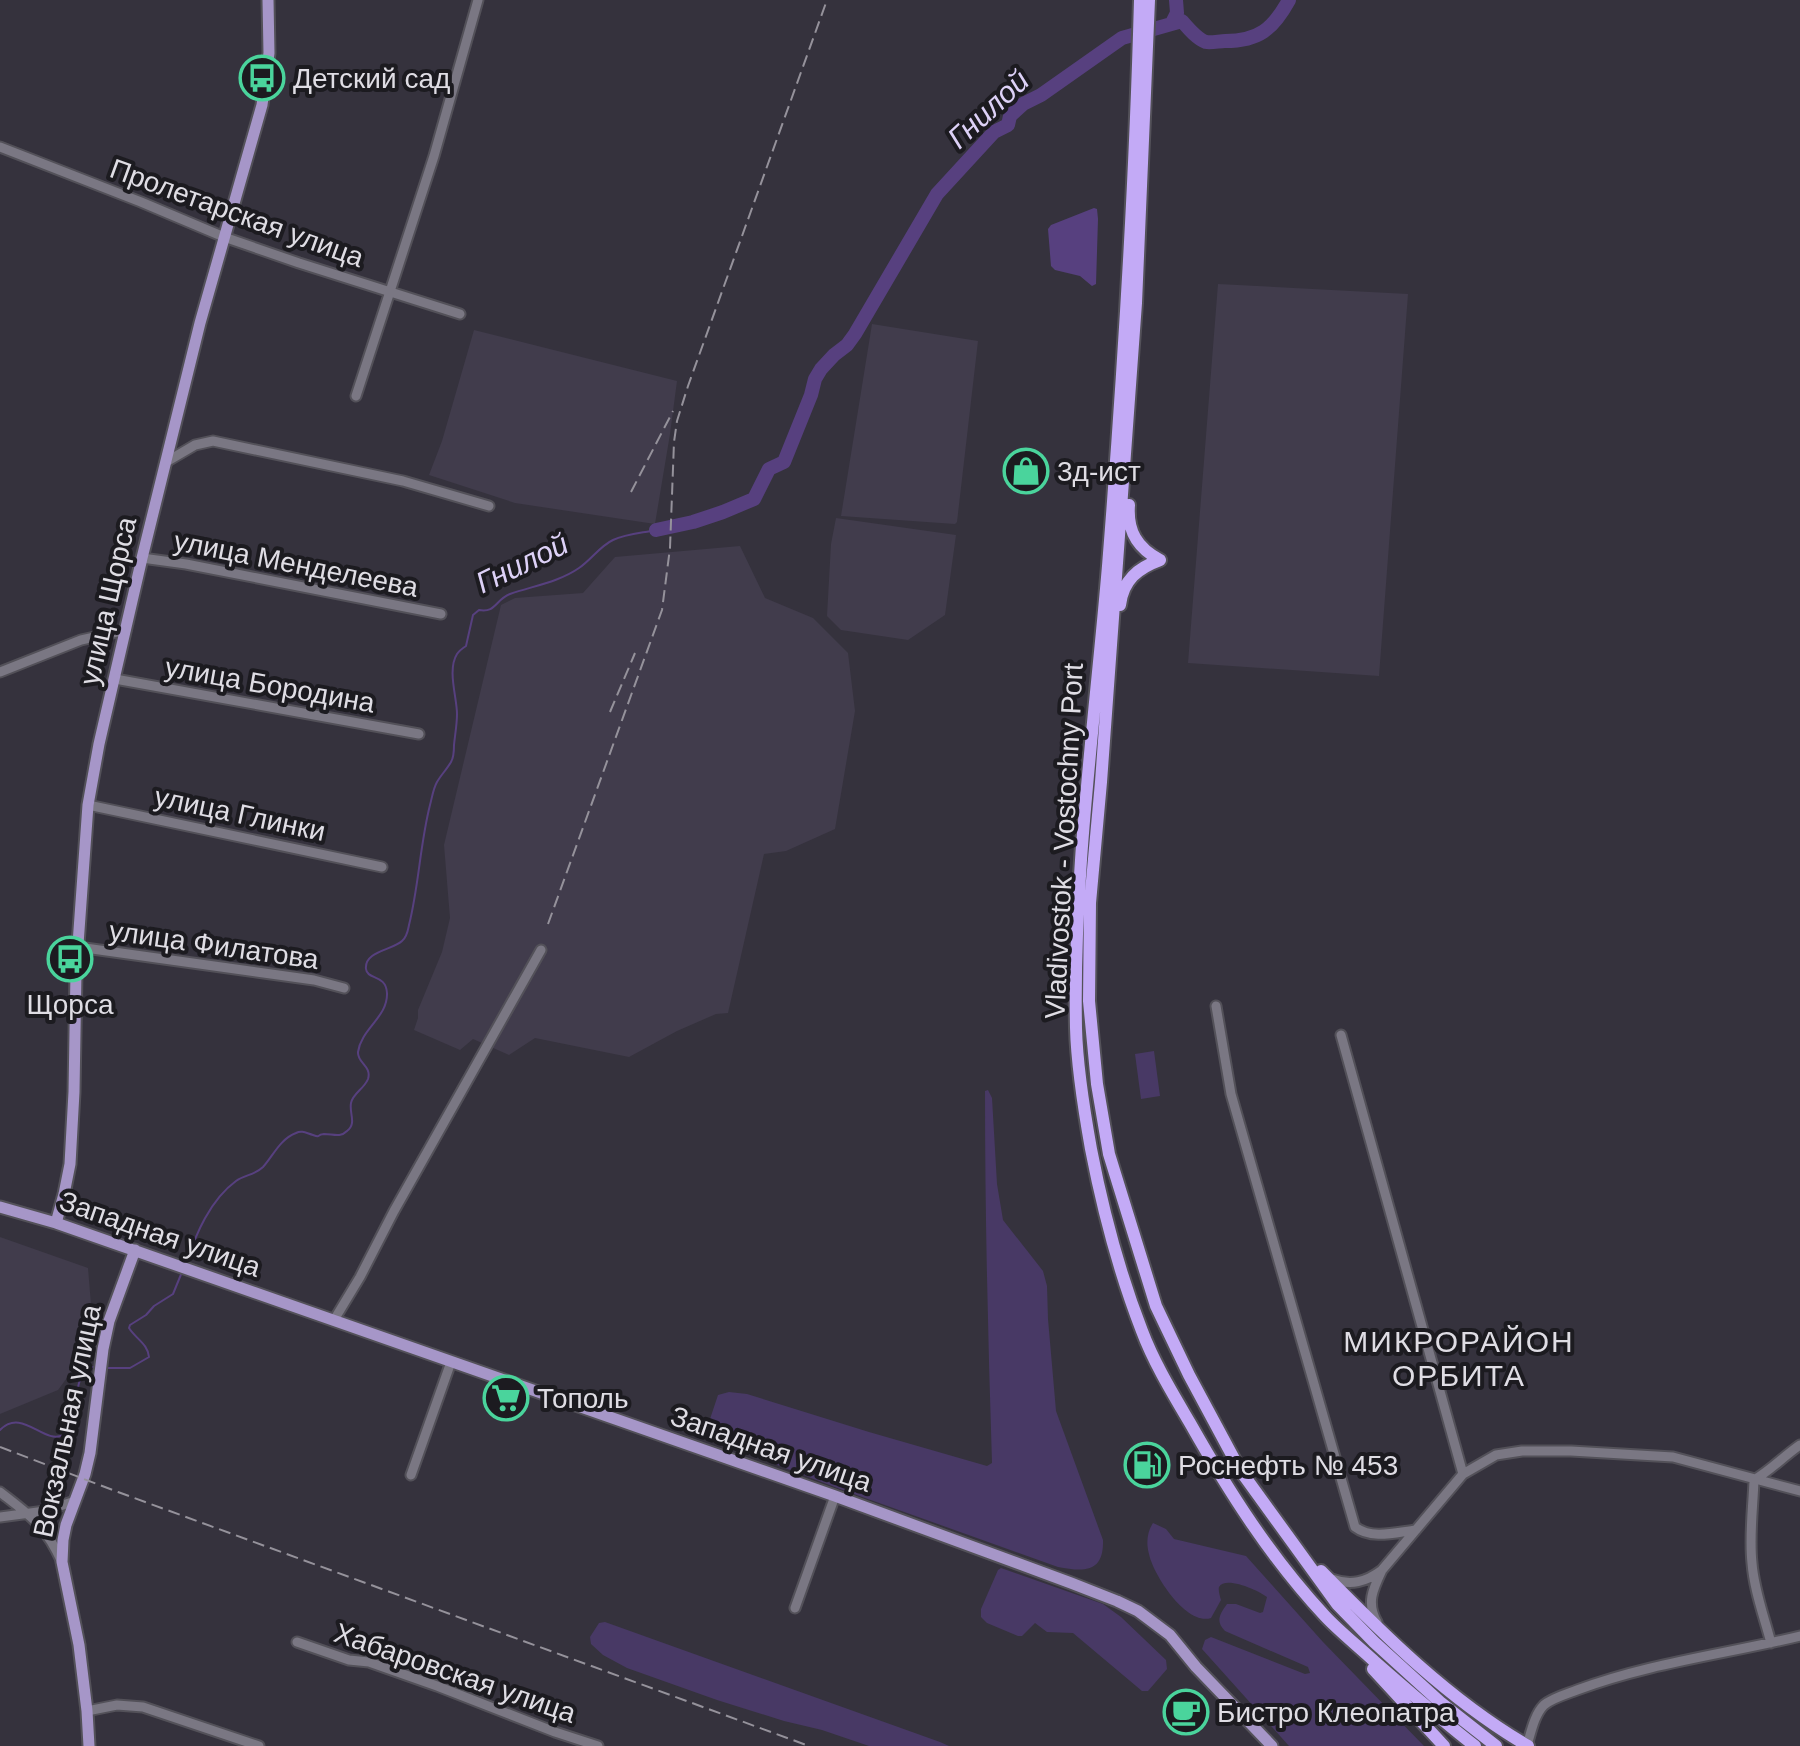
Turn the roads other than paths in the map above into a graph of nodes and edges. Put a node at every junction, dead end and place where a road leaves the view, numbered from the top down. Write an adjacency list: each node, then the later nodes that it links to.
1 (268, 0): 6 (main road, улица Щорса)
2 (478, 0): 7 (street)
3 (1144, 2): 4 (highway, Vladivostok - Vostochny Port)
4 (1142, 58): 10 (highway, Vladivostok - Vostochny Port); 48 (highway, Vladivostok - Vostochny Port)
5 (0, 147): 6 (street, Пролетарская улица)
6 (224, 237): 7 (street, Пролетарская улица); 11 (main road, улица Щорса)
7 (390, 291): 8 (street, Пролетарская улица); 9 (street)
8 (460, 314)
9 (356, 396)
10 (1127, 426): 18 (highway, Vladivostok - Vostochny Port); 18 (highway)
11 (166, 462): 12 (street); 13 (main road, улица Щорса)
12 (489, 506)
13 (142, 558): 14 (street, улица Менделеева); 15 (main road, улица Щорса)
14 (441, 614)
15 (126, 630): 16 (street); 17 (main road, улица Щорса)
16 (0, 672)
17 (115, 679): 19 (street, улица Бородина); 20 (main road, улица Щорса)
18 (1108, 683): 43 (highway, Vladivostok - Vostochny Port)
19 (419, 734)
20 (88, 805): 21 (street, улица Глинки); 22 (main road, улица Щорса)
21 (382, 867)
22 (78, 947): 24 (street, улица Филатова); 28 (main road, улица Щорса)
23 (541, 950): 30 (street)
24 (344, 988)
25 (1216, 1006): 42 (street)
26 (1341, 1035): 33 (street)
27 (0, 1207): 28 (main road, Западная улица)
28 (56, 1223): 29 (main road, Западная улица)
29 (135, 1250): 30 (main road, Западная улица); 39 (main road, Вокзальная улица)
30 (334, 1320): 31 (main road, Западная улица)
31 (451, 1362): 34 (street); 38 (main road, Западная улица)
32 (1800, 1445): 35 (street)
33 (1463, 1474): 35 (street); 42 (street)
34 (411, 1475)
35 (1754, 1480): 36 (street); 52 (street)
36 (1800, 1491)
37 (0, 1492): 40 (street)
38 (835, 1496): 47 (street); 57 (main road, Западная улица)
39 (75, 1501): 40 (street); 44 (main road, Вокзальная улица)
40 (27, 1513): 41 (street); 44 (street)
41 (0, 1517)
42 (1416, 1530): 45 (street)
43 (1288, 1537): 46 (highway); 60 (highway, Vladivostok - Vostochny Port)
44 (62, 1562): 53 (main road, Вокзальная улица)
45 (1382, 1570): 46 (street); 50 (street)
46 (1327, 1578): 50 (highway)
47 (795, 1608)
48 (1328, 1619): 58 (highway); 59 (highway, Vladivostok - Vostochny Port)
49 (1800, 1636): 52 (street)
50 (1387, 1638): 61 (highway)
51 (297, 1642): 56 (street, Хабаровская улица)
52 (1771, 1643): 61 (street)
53 (87, 1711): 54 (main road, Вокзальная улица); 55 (street)
54 (89, 1746)
55 (259, 1746)
56 (598, 1746)
57 (1272, 1746)
58 (1444, 1746)
59 (1475, 1746)
60 (1496, 1746)
61 (1528, 1746)

